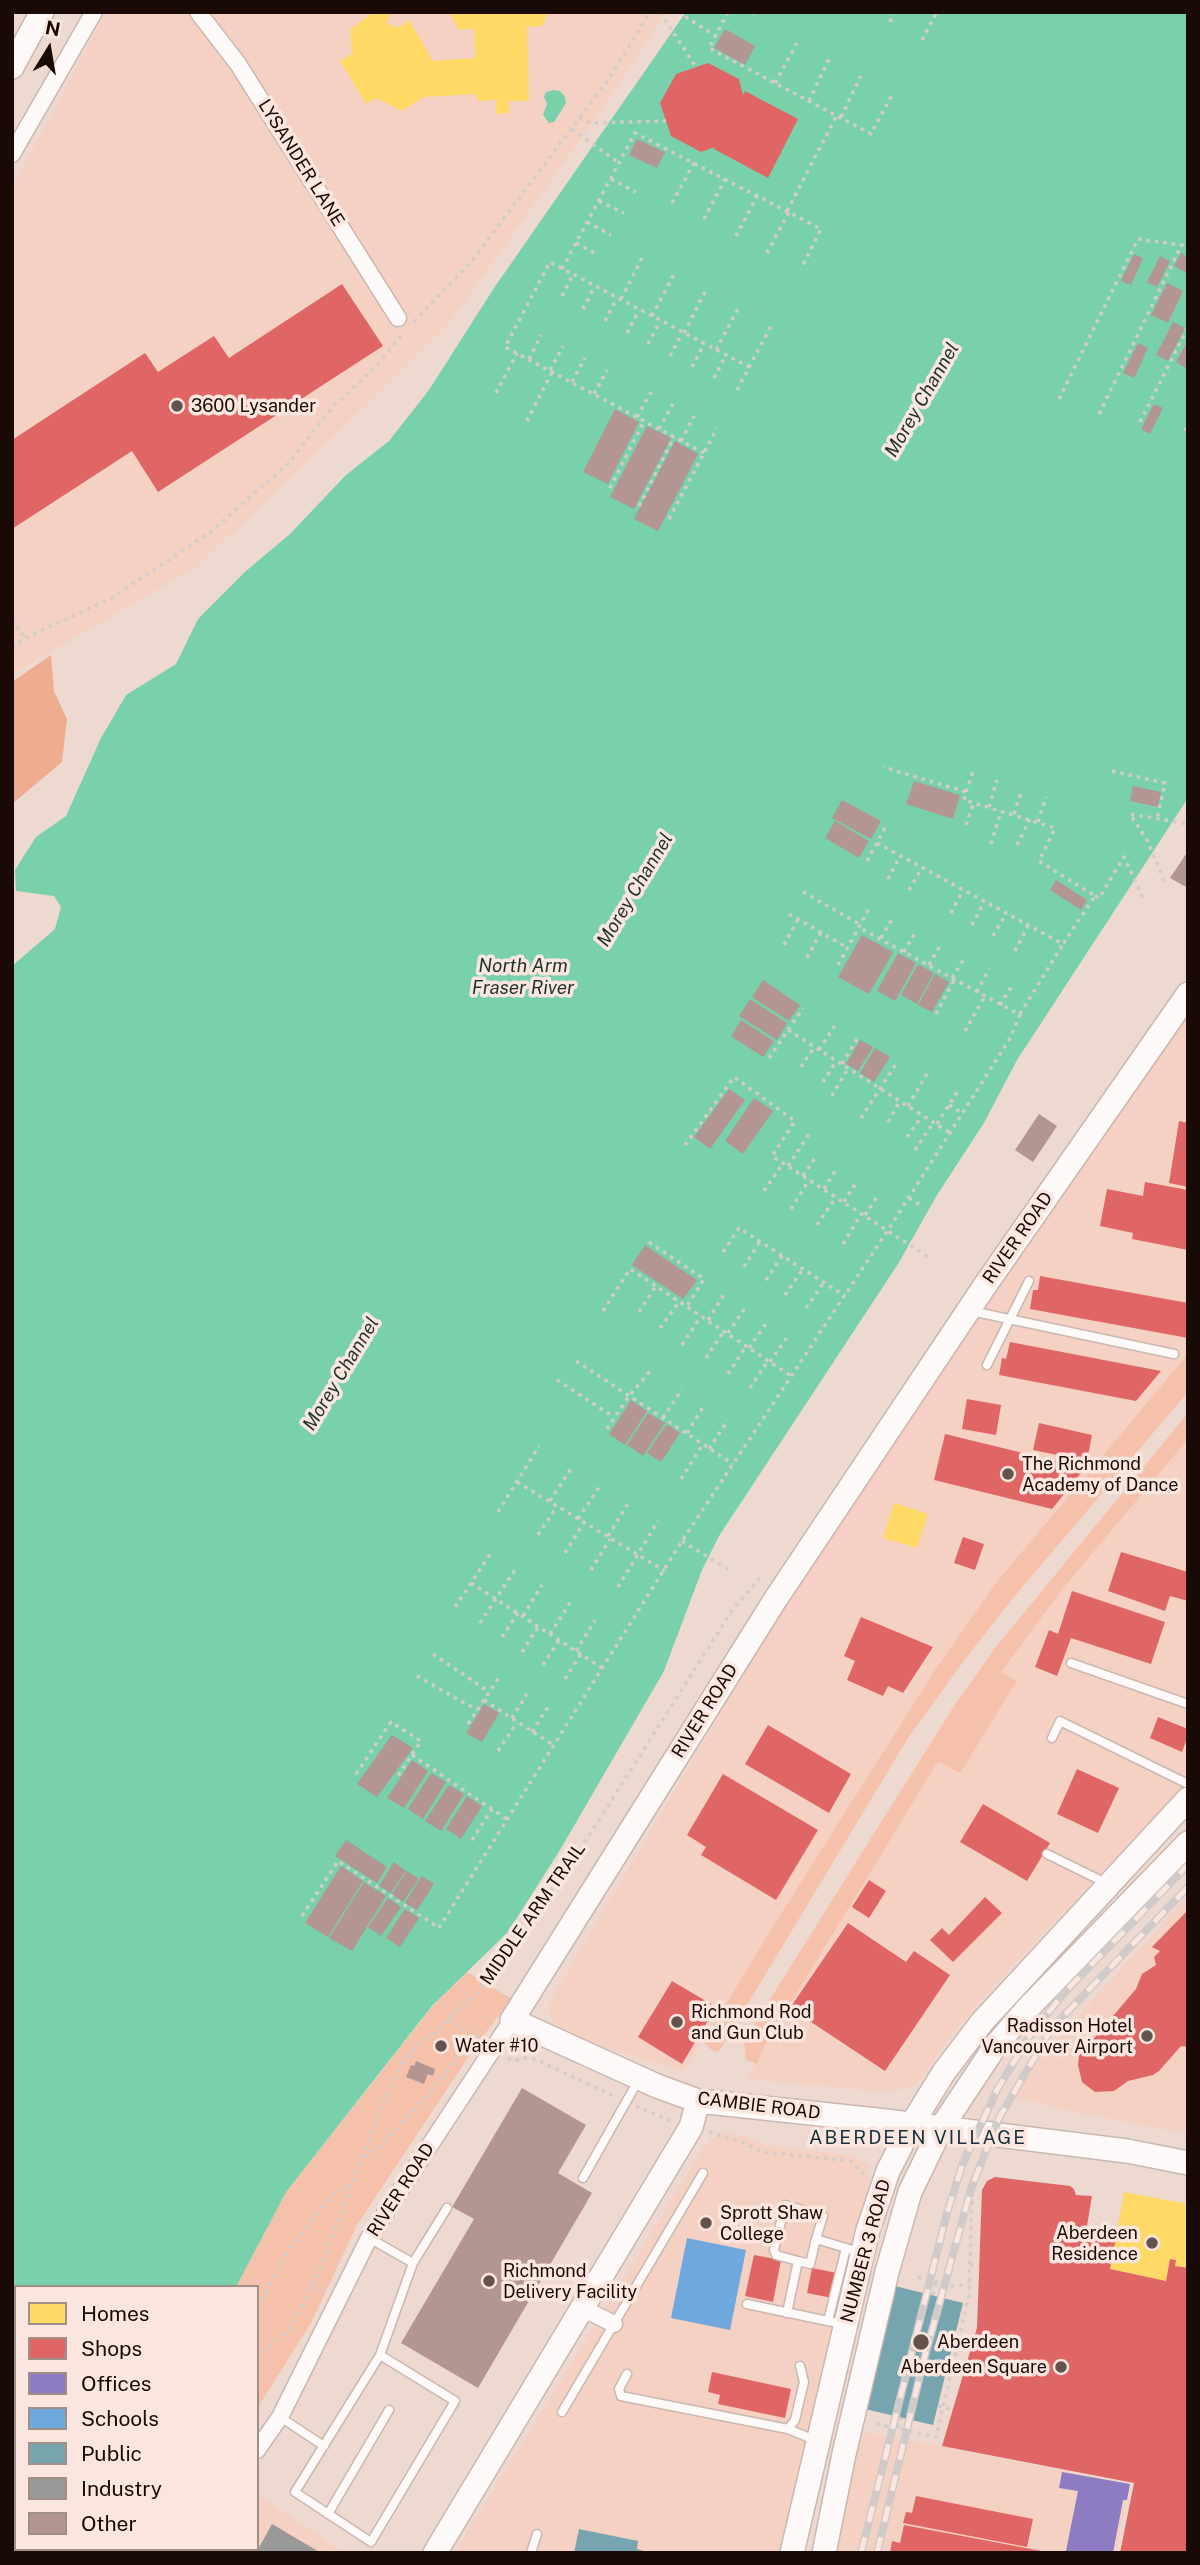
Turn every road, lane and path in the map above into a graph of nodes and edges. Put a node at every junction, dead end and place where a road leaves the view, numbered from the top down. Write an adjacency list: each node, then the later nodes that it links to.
1 (42, 12): 17 (street)
2 (94, 12): 27 (street)
3 (198, 12): 60 (street, LYSANDER LANE)
4 (650, 12): 24 (path)
5 (660, 12): 18 (path)
6 (678, 12): 13 (path)
7 (728, 12): 13 (path)
8 (752, 12): 11 (path)
9 (894, 12): 12 (path)
10 (937, 12): 14 (path)
11 (758, 16)
12 (890, 22)
13 (716, 36): 20 (path)
14 (922, 40)
15 (797, 43): 20 (path)
16 (829, 59): 22 (path)
17 (12, 67)
18 (696, 67)
19 (861, 76): 23 (path)
20 (775, 83): 22 (path)
21 (893, 93): 23 (path)
22 (809, 101): 23 (path)
23 (839, 116): 36 (path)
24 (579, 118): 25 (path); 26 (path)
25 (666, 121)
26 (572, 129): 28 (path); 106 (path)
27 (12, 154)
28 (619, 163): 29 (path); 30 (path)
29 (694, 163): 31 (path); 35 (path)
30 (611, 178): 32 (path); 34 (path)
31 (725, 179): 33 (path); 38 (path)
32 (636, 191)
33 (757, 196): 36 (path); 41 (path)
34 (599, 201): 37 (path); 39 (path)
35 (672, 203)
36 (788, 212): 45 (path); 49 (path)
37 (624, 213)
38 (704, 219)
39 (587, 222): 40 (path); 42 (path)
40 (611, 235)
41 (736, 236)
42 (576, 243): 46 (path); 48 (path)
43 (1182, 244): 44 (path); 87 (path); 89 (path)
44 (1188, 246)
45 (767, 253)
46 (598, 255)
47 (642, 258): 55 (path)
48 (562, 269): 50 (path); 72 (path)
49 (801, 269)
50 (573, 274): 52 (path); 54 (path)
51 (674, 274): 59 (path)
52 (595, 286): 55 (path); 57 (path)
53 (706, 290): 65 (path)
54 (562, 296)
55 (619, 298): 58 (path); 62 (path)
56 (739, 307): 71 (path)
57 (583, 309)
58 (639, 309): 59 (path); 66 (path)
59 (652, 316): 61 (path)
60 (398, 318)
61 (660, 320): 65 (path); 68 (path)
62 (605, 321)
63 (771, 326): 78 (path)
64 (1188, 327): 94 (path)
65 (683, 332): 69 (path); 74 (path)
66 (627, 333)
67 (541, 335): 76 (path)
68 (648, 344)
69 (704, 344): 71 (path); 77 (path)
70 (564, 346): 80 (path)
71 (716, 349): 73 (path)
72 (517, 353): 76 (path); 85 (path)
73 (726, 355): 78 (path); 81 (path)
74 (670, 356)
75 (585, 358): 82 (path)
76 (528, 359): 80 (path)
77 (692, 367)
78 (749, 367): 83 (path)
79 (607, 370): 86 (path)
80 (551, 371): 82 (path); 92 (path)
81 (714, 378)
82 (572, 382): 86 (path)
83 (737, 390)
84 (651, 392): 91 (path)
85 (496, 393)
86 (594, 394): 91 (path)
87 (1059, 399)
88 (673, 404): 97 (path)
89 (1099, 414)
90 (694, 416): 100 (path)
91 (638, 417): 93 (path)
92 (527, 421)
93 (644, 421): 97 (path); 102 (path)
94 (1140, 422)
95 (1188, 425): 98 (path)
96 (717, 428): 101 (path)
97 (659, 429): 99 (path)
98 (1185, 430)
99 (674, 437): 100 (path); 103 (path)
100 (681, 441): 101 (path)
101 (704, 453): 104 (path)
102 (610, 488)
103 (639, 506)
104 (669, 519)
105 (12, 619): 106 (path)
106 (24, 638): 107 (path)
107 (12, 648)
108 (883, 767): 113 (path)
109 (1112, 771): 119 (path)
110 (973, 772): 113 (path)
111 (997, 780): 116 (path)
112 (1022, 790): 118 (path)
113 (966, 792): 115 (path)
114 (1046, 797): 121 (path)
115 (974, 802): 116 (path); 124 (path)
116 (989, 807): 117 (path)
117 (1002, 811): 118 (path); 126 (path)
118 (1013, 815): 120 (path)
119 (1157, 819): 123 (path); 132 (path)
120 (1030, 820): 121 (path); 127 (path)
121 (1038, 822): 136 (path)
122 (887, 824): 125 (path)
123 (1188, 824)
124 (966, 825)
125 (877, 843): 128 (path); 129 (path)
126 (991, 844)
127 (1017, 845)
128 (900, 856): 130 (path); 131 (path)
129 (867, 861)
130 (922, 868): 133 (path); 134 (path)
131 (888, 879)
132 (1164, 881)
133 (909, 890)
134 (964, 890): 138 (path); 141 (path)
135 (803, 892): 147 (path)
136 (1095, 896): 137 (path); 152 (path)
137 (1143, 898)
138 (984, 902): 142 (path); 145 (path)
139 (870, 907): 147 (path)
140 (789, 914): 143 (path)
141 (951, 914)
142 (1006, 914): 146 (path); 150 (path)
143 (798, 919): 148 (path); 153 (path)
144 (892, 919): 151 (path)
145 (972, 925)
146 (1028, 926): 152 (path); 156 (path)
147 (861, 927): 151 (path); 155 (path)
148 (821, 932): 155 (path); 158 (path)
149 (915, 933): 157 (path)
150 (993, 936)
151 (880, 939): 157 (path)
152 (1063, 944): 171 (path)
153 (784, 945)
154 (940, 946): 161 (path)
155 (848, 948): 160 (path)
156 (1015, 951)
157 (904, 952): 161 (path)
158 (807, 958)
159 (964, 959): 163 (path)
160 (838, 965)
161 (929, 966): 163 (path)
162 (989, 969): 165 (path)
163 (953, 979): 165 (path); 170 (path)
164 (1012, 986): 168 (path)
165 (977, 992): 167 (path)
166 (1188, 994): 239 (street, RIVER ROAD)
167 (985, 996): 168 (path); 174 (path)
168 (1000, 1004): 171 (path)
169 (803, 1008): 173 (path)
170 (936, 1014)
171 (1020, 1015): 192 (path)
172 (835, 1025): 177 (path)
173 (788, 1030): 176 (path); 178 (path)
174 (965, 1031)
175 (857, 1039): 180 (path)
176 (814, 1046): 177 (path); 182 (path)
177 (819, 1050): 179 (path)
178 (769, 1058)
179 (836, 1061): 180 (path); 185 (path)
180 (842, 1063): 183 (path)
181 (896, 1064): 186 (path)
182 (801, 1067)
183 (848, 1068): 186 (path); 188 (path)
184 (929, 1070): 191 (path)
185 (823, 1082)
186 (880, 1089): 189 (path); 194 (path)
187 (958, 1089): 190 (path)
188 (832, 1096)
189 (900, 1101): 191 (path); 195 (path)
190 (949, 1105): 192 (path); 196 (path)
191 (908, 1106): 193 (path)
192 (962, 1113): 197 (path)
193 (922, 1115): 196 (path); 199 (path)
194 (862, 1118)
195 (888, 1122)
196 (935, 1123): 197 (path); 201 (path)
197 (950, 1133): 213 (path)
198 (809, 1134): 204 (path)
199 (907, 1137)
200 (685, 1145): 203 (path)
201 (915, 1150)
202 (817, 1154): 206 (path)
203 (783, 1163): 204 (path); 210 (path)
204 (788, 1166): 206 (path)
205 (837, 1168): 209 (path)
206 (803, 1176): 207 (path)
207 (809, 1180): 209 (path); 216 (path)
208 (858, 1181): 214 (path)
209 (824, 1189): 212 (path)
210 (764, 1191)
211 (879, 1194): 217 (path)
212 (836, 1197): 214 (path); 218 (path)
213 (909, 1198): 215 (path); 219 (path)
214 (844, 1202): 217 (path)
215 (923, 1207)
216 (791, 1209)
217 (864, 1214): 219 (path); 222 (path)
218 (817, 1225)
219 (888, 1230): 225 (path); 234 (path)
220 (760, 1241): 223 (path); 224 (path); 226 (path)
221 (649, 1242): 236 (path)
222 (843, 1244)
223 (723, 1252)
224 (782, 1255): 227 (path); 228 (path)
225 (928, 1257)
226 (744, 1267)
227 (803, 1269): 230 (path); 233 (path)
228 (766, 1280)
229 (1029, 1281): 244 (lane)
230 (824, 1282): 234 (path); 238 (path)
231 (656, 1286): 236 (path); 240 (path); 241 (path)
232 (724, 1294): 243 (path)
233 (785, 1295)
234 (845, 1296): 258 (path)
235 (679, 1301): 246 (path)
236 (687, 1306): 242 (path)
237 (746, 1308): 247 (path)
238 (806, 1308)
239 (968, 1310): 244 (lane); 344 (street, RIVER ROAD)
240 (603, 1311)
241 (639, 1312)
242 (701, 1316): 243 (path); 249 (path)
243 (708, 1320): 247 (path)
244 (1007, 1320): 251 (lane); 255 (lane)
245 (767, 1322): 250 (path)
246 (660, 1328)
247 (726, 1332): 250 (path); 252 (path)
248 (788, 1336): 254 (path)
249 (682, 1345)
250 (748, 1347): 254 (path); 257 (path)
251 (1174, 1354)
252 (706, 1359)
253 (576, 1361): 262 (path)
254 (769, 1361): 258 (path); 261 (path)
255 (987, 1365)
256 (651, 1370): 262 (path)
257 (728, 1374)
258 (791, 1376): 272 (path)
259 (557, 1380): 264 (path)
260 (682, 1388): 265 (path)
261 (750, 1388)
262 (629, 1396): 264 (path); 265 (path)
263 (705, 1404): 268 (path)
264 (614, 1417): 267 (path)
265 (663, 1418): 268 (path)
266 (728, 1419): 271 (path)
267 (607, 1429)
268 (687, 1433): 269 (path)
269 (703, 1444): 271 (path); 274 (path)
270 (539, 1446): 275 (path)
271 (709, 1449): 272 (path)
272 (733, 1464): 286 (path)
273 (572, 1467): 277 (path)
274 (681, 1479)
275 (517, 1482): 277 (path); 280 (path)
276 (601, 1484): 281 (path)
277 (550, 1501): 279 (path)
278 (629, 1502): 285 (path)
279 (557, 1506): 281 (path); 284 (path)
280 (498, 1512)
281 (578, 1519): 283 (path)
282 (658, 1521): 289 (path)
283 (584, 1522): 285 (path); 288 (path)
284 (538, 1535)
285 (609, 1537): 289 (path); 291 (path)
286 (682, 1541): 292 (path); 293 (path)
287 (491, 1553): 295 (path)
288 (565, 1553)
289 (637, 1555): 293 (path); 297 (path)
290 (516, 1568): 298 (path)
291 (591, 1570)
292 (729, 1570)
293 (664, 1572): 314 (path)
294 (760, 1578): 343 (path, MIDDLE ARM TRAIL)
295 (471, 1583): 298 (path); 300 (path)
296 (542, 1585): 301 (path)
297 (618, 1587)
298 (496, 1599): 301 (path); 303 (path)
299 (570, 1603): 305 (path)
300 (455, 1607)
301 (520, 1614): 304 (path); 306 (path)
302 (595, 1619): 309 (path)
303 (480, 1623)
304 (539, 1627): 305 (path); 308 (path)
305 (550, 1634): 307 (path)
306 (502, 1637)
307 (559, 1640): 309 (path); 313 (path)
308 (522, 1651)
309 (576, 1651): 311 (path)
310 (433, 1654): 318 (path)
311 (581, 1654): 314 (path); 317 (path)
312 (1071, 1663): 321 (lane)
313 (543, 1665)
314 (603, 1668): 329 (path)
315 (416, 1676): 323 (path)
316 (500, 1676): 318 (path)
317 (565, 1679)
318 (488, 1691): 320 (path)
319 (527, 1694): 324 (path)
320 (484, 1700): 323 (path); 324 (path)
321 (1188, 1704)
322 (548, 1707): 327 (path)
323 (477, 1710): 326 (path)
324 (512, 1718): 325 (path)
325 (517, 1722): 327 (path); 330 (path)
326 (468, 1724)
327 (533, 1732): 329 (path)
328 (1052, 1738): 334 (lane)
329 (553, 1745): 337 (path)
330 (498, 1751)
331 (412, 1755): 332 (path); 333 (path); 336 (path)
332 (356, 1774)
333 (396, 1779)
334 (1188, 1784)
335 (1188, 1799): 341 (street, NUMBER 3 ROAD)
336 (492, 1809): 337 (path); 338 (path)
337 (508, 1820): 342 (path)
338 (472, 1840)
339 (1188, 1843): 353 (street, NUMBER 3 ROAD)
340 (1047, 1854): 341 (lane)
341 (1108, 1884): 352 (street, NUMBER 3 ROAD)
342 (302, 1916)
343 (447, 2018): 345 (path); 355 (path, MIDDLE ARM TRAIL)
344 (512, 2020): 348 (street, CAMBIE ROAD); 363 (street, RIVER ROAD)
345 (472, 2035): 346 (path); 355 (path)
346 (482, 2037)
347 (506, 2057): 350 (path)
348 (640, 2078): 349 (street, CAMBIE ROAD); 350 (lane)
349 (698, 2101): 352 (street, CAMBIE ROAD); 376 (street)
350 (627, 2102): 351 (path); 360 (lane)
351 (660, 2117)
352 (912, 2124): 353 (street, CAMBIE ROAD); 365 (street, NUMBER 3 ROAD)
353 (941, 2128): 356 (street, CAMBIE ROAD); 401 (street, NUMBER 3 ROAD)
354 (719, 2135): 359 (path)
355 (363, 2156): 361 (path, MIDDLE ARM TRAIL)
356 (1188, 2163)
357 (974, 2170): 368 (path)
358 (703, 2173): 379 (lane)
359 (864, 2174)
360 (583, 2178)
361 (353, 2181): 374 (path); 381 (path, MIDDLE ARM TRAIL)
362 (447, 2208): 367 (lane)
363 (369, 2238): 367 (lane); 388 (street, RIVER ROAD)
364 (817, 2239): 365 (lane); 366 (lane); 366 (lane)
365 (854, 2251): 378 (street, NUMBER 3 ROAD)
366 (798, 2261): 377 (lane)
367 (413, 2263): 380 (lane)
368 (970, 2265): 369 (path); 372 (path)
369 (979, 2265)
370 (918, 2277): 371 (path)
371 (936, 2282): 372 (path); 373 (path)
372 (969, 2284): 391 (path)
373 (933, 2295)
374 (259, 2304)
375 (747, 2304): 377 (lane)
376 (582, 2308): 379 (street); 398 (street)
377 (787, 2312): 378 (lane)
378 (837, 2323): 393 (street, NUMBER 3 ROAD)
379 (614, 2324): 387 (lane)
380 (380, 2355): 395 (lane); 396 (lane)
381 (259, 2356)
382 (800, 2366): 392 (lane)
383 (626, 2374): 392 (lane)
384 (938, 2406): 386 (path, bridge)
385 (389, 2410): 396 (lane)
386 (954, 2410)
387 (562, 2412)
388 (280, 2417): 394 (street, RIVER ROAD); 395 (lane)
389 (901, 2417): 391 (path)
390 (876, 2424): 391 (path)
391 (898, 2428)
392 (788, 2429): 393 (lane)
393 (818, 2441): 400 (street, NUMBER 3 ROAD)
394 (259, 2446)
395 (324, 2446): 396 (lane)
396 (328, 2514)
397 (537, 2535): 399 (lane)
398 (435, 2553)
399 (531, 2553)
400 (792, 2553)
401 (824, 2553)

